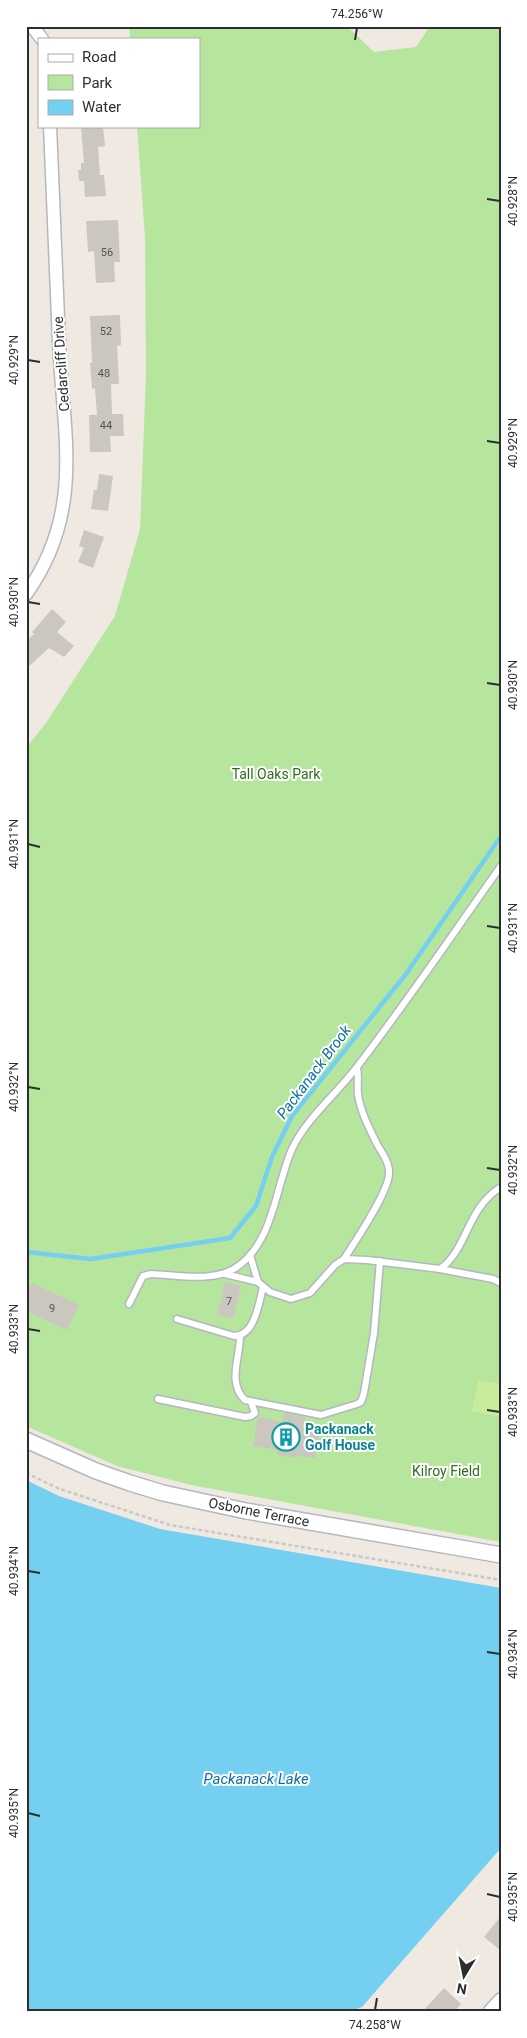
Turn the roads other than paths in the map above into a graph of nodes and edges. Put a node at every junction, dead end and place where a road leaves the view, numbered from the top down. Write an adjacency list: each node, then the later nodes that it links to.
1 (50, 128): 2 (street, Cedarcliff Drive)
2 (26, 594)
3 (501, 866): 4 (lane)
4 (357, 1068): 6 (lane); 7 (lane)
5 (501, 1186): 9 (lane)
6 (250, 1255): 10 (lane); 12 (lane)
7 (344, 1259): 8 (lane); 12 (lane)
8 (380, 1262): 9 (lane); 17 (lane)
9 (440, 1269): 11 (lane)
10 (225, 1274): 12 (lane); 13 (lane)
11 (501, 1283)
12 (261, 1284): 15 (lane)
13 (129, 1304)
14 (177, 1320): 15 (lane)
15 (240, 1336): 17 (lane)
16 (158, 1399): 17 (lane)
17 (251, 1402)
18 (26, 1440): 19 (street, Osborne Terrace)
19 (501, 1555)
20 (501, 2001): 21 (street)
21 (491, 2012)

